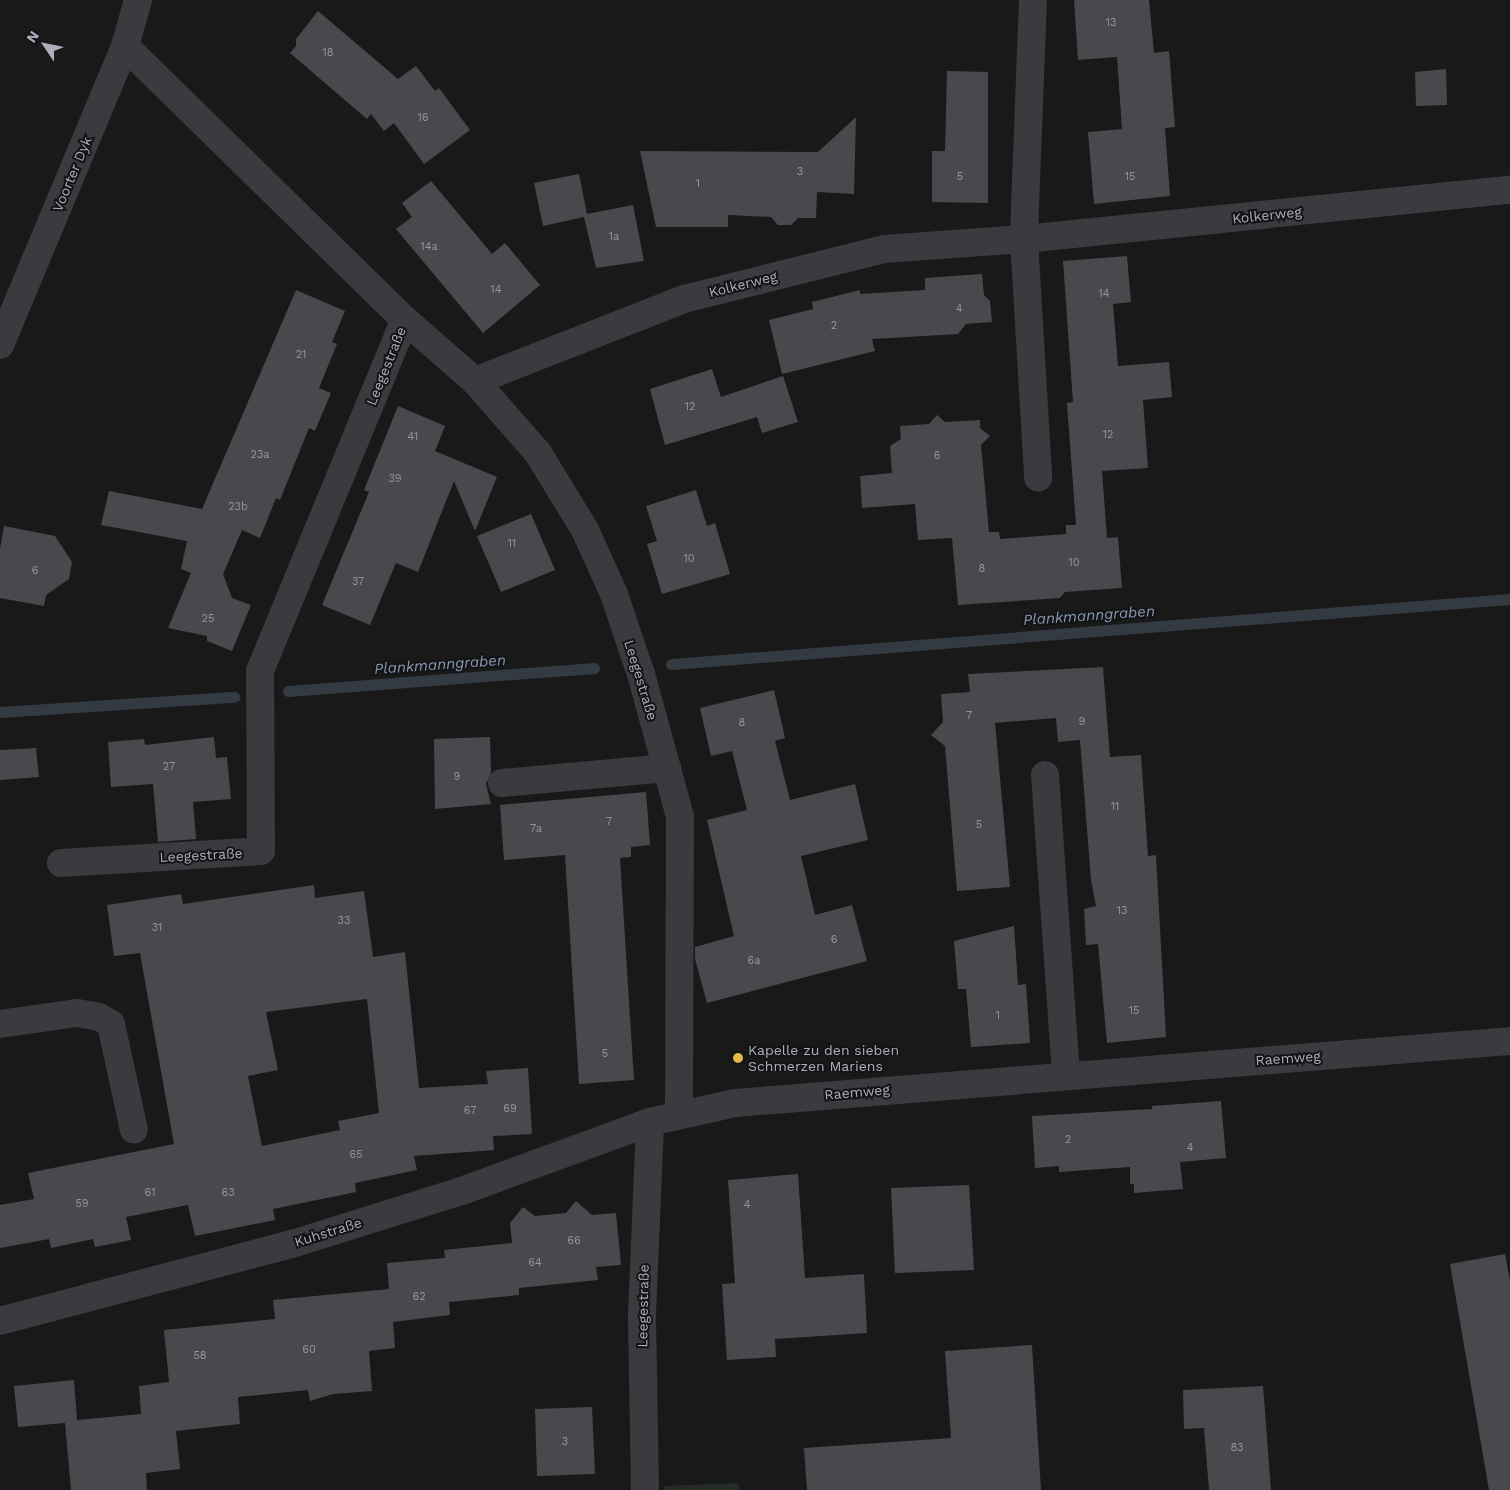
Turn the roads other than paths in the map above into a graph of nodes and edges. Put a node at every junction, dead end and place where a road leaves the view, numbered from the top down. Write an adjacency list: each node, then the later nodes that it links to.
1 (138, 0): 3 (street, Voorter Dyk)
2 (1033, 0): 5 (street)
3 (125, 46): 6 (street, Leegestraße); 7 (street, Voorter Dyk)
4 (1510, 190): 5 (street, Kolkerweg)
5 (1024, 239): 8 (street, Kolkerweg); 9 (street)
6 (405, 320): 8 (street, Leegestraße); 13 (street, Leegestraße)
7 (0, 345)
8 (475, 381): 10 (street, Leegestraße)
9 (1038, 478)
10 (667, 768): 12 (street); 17 (street, Leegestraße)
11 (1046, 775): 16 (street)
12 (502, 783)
13 (61, 863)
14 (0, 1024): 19 (street)
15 (1510, 1041): 16 (street, Raemweg)
16 (1066, 1075): 17 (street, Raemweg)
17 (679, 1114): 18 (street, Raemweg)
18 (650, 1122): 20 (street, Kuhstraße); 21 (street, Leegestraße)
19 (134, 1130)
20 (0, 1322)
21 (645, 1490)

